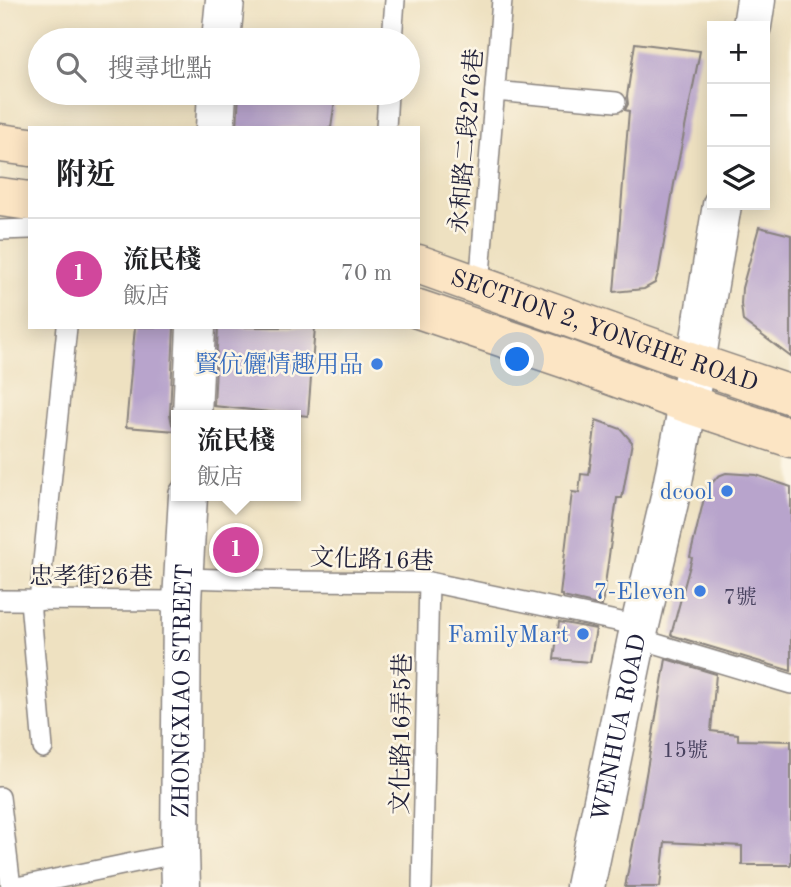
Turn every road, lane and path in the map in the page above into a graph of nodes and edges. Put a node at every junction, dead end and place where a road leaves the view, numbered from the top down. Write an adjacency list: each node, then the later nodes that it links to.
1 (225, 0): 6 (street)
2 (395, 0): 7 (lane)
3 (502, 0): 8 (lane, 永和路二段276巷)
4 (756, 0): 5 (street)
5 (753, 21)
6 (223, 28)
7 (393, 28)
8 (495, 91): 9 (lane); 22 (lane, 永和路二段276巷)
9 (616, 102)
10 (216, 105): 12 (street)
11 (387, 105): 13 (lane)
12 (215, 126)
13 (386, 126)
14 (0, 143): 15 (main road)
15 (28, 147)
16 (0, 197): 17 (main road)
17 (28, 201)
18 (721, 210): 26 (street, WENHUA ROAD)
19 (28, 229): 20 (lane)
20 (0, 230)
21 (420, 265): 22 (main road, SECTION 2, YONGHE ROAD)
22 (479, 287): 26 (main road, SECTION 2, YONGHE ROAD)
23 (420, 310): 28 (main road, SECTION 2, YONGHE ROAD)
24 (67, 329): 35 (lane)
25 (196, 329): 29 (street)
26 (696, 363): 27 (main road, SECTION 2, YONGHE ROAD); 28 (street, WENHUA ROAD)
27 (791, 395)
28 (688, 404): 30 (main road, SECTION 2, YONGHE ROAD); 36 (street, WENHUA ROAD)
29 (192, 410)
30 (791, 438)
31 (188, 501): 33 (street, ZHONGXIAO STREET)
32 (429, 582): 33 (lane, 文化路16巷); 36 (lane, 文化路16巷); 43 (lane, 文化路16弄5巷)
33 (183, 589): 35 (lane, 忠孝街26巷); 40 (street, ZHONGXIAO STREET)
34 (0, 600): 35 (lane, 忠孝街26巷)
35 (34, 601): 38 (lane)
36 (638, 632): 37 (lane, 文化路16巷); 44 (street, WENHUA ROAD)
37 (791, 684)
38 (43, 748)
39 (0, 797): 41 (lane)
40 (180, 870): 42 (lane)
41 (11, 887)
42 (17, 887)
43 (422, 887)
44 (585, 887)

